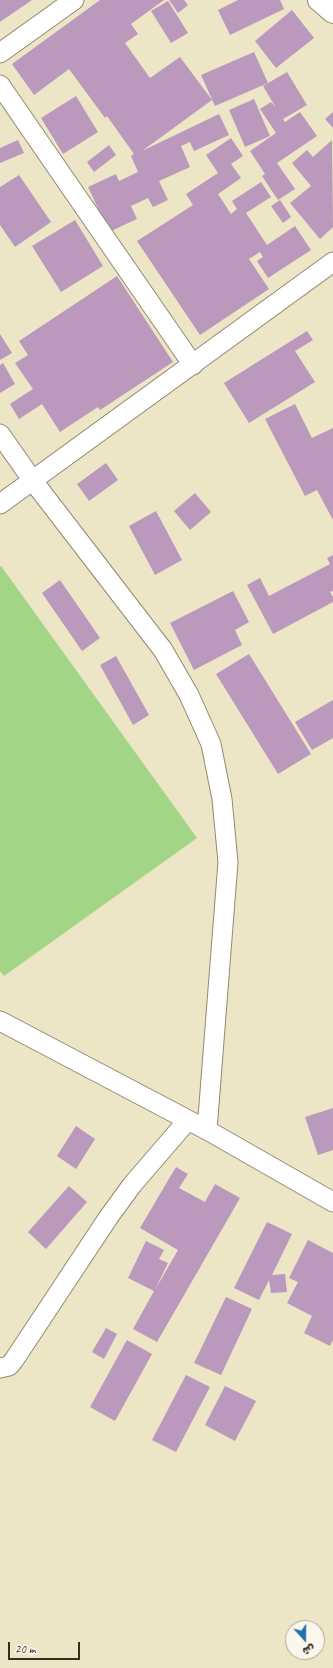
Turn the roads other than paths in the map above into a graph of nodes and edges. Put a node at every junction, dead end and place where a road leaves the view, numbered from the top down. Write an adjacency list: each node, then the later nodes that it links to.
1 (74, 0): 4 (street)
2 (319, 0): 3 (street)
3 (333, 12)
4 (0, 53)
5 (0, 85): 7 (street)
6 (333, 262): 7 (street)
7 (193, 365): 9 (street)
8 (0, 434): 9 (street)
9 (33, 481): 10 (street); 13 (street)
10 (0, 504)
11 (0, 1021): 12 (street)
12 (188, 1120): 13 (street); 15 (street)
13 (207, 1130): 14 (street)
14 (333, 1202)
15 (0, 1368)

